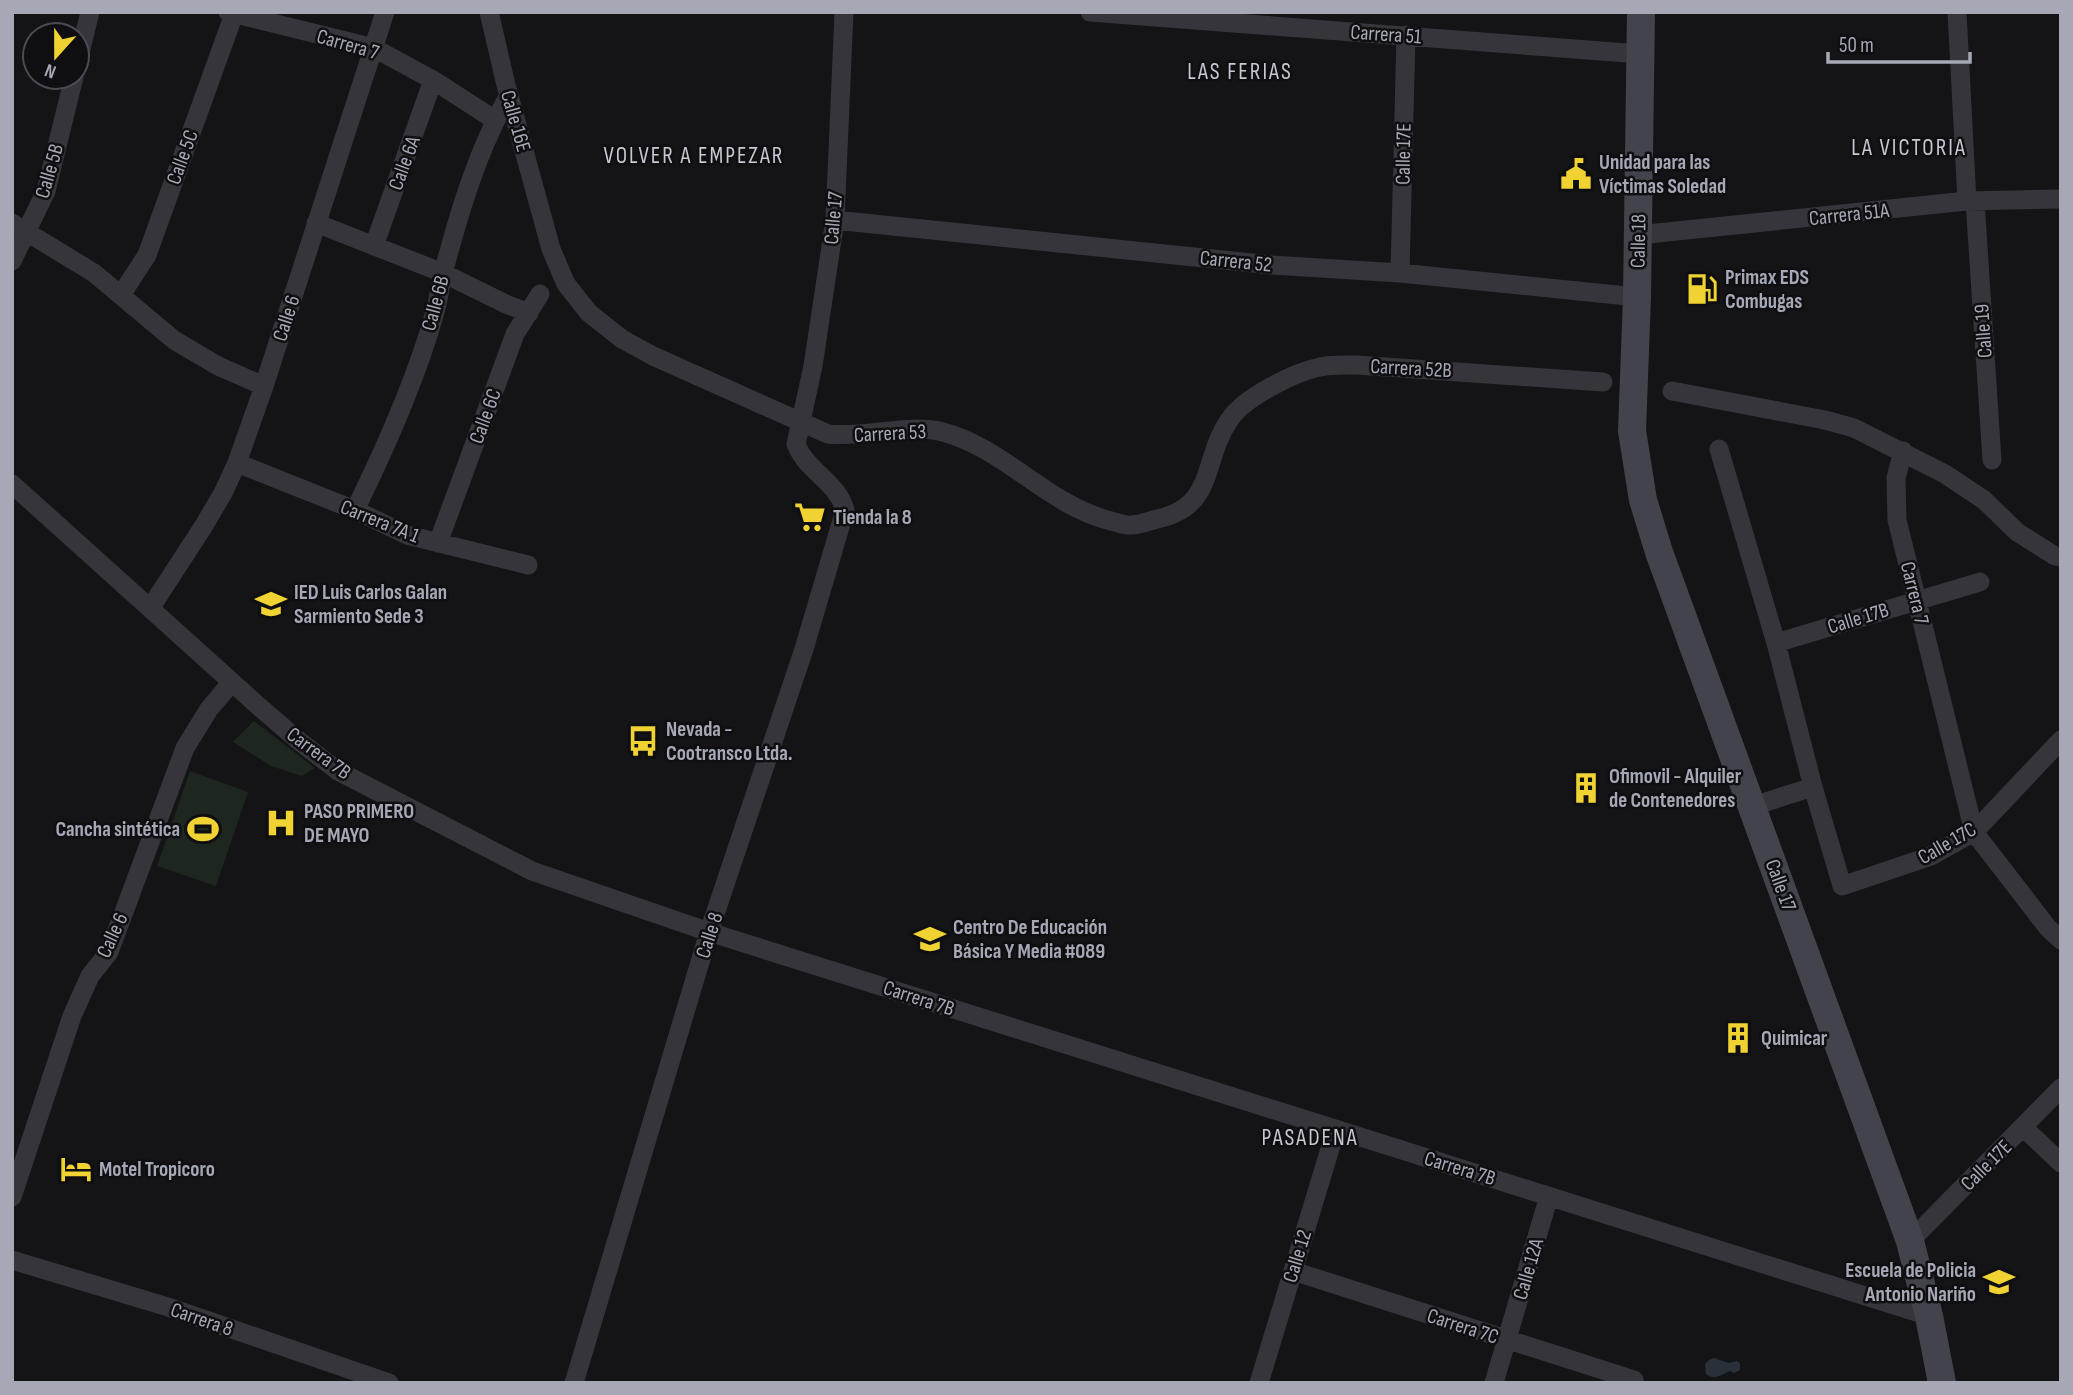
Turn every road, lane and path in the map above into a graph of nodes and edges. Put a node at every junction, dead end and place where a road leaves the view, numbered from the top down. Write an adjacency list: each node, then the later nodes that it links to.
1 (385, 12): 10 (street, Calle 6)
2 (489, 12): 14 (street, Calle 16E)
3 (844, 12): 18 (street, Calle 17)
4 (1090, 12): 8 (street, Carrera 51)
5 (1641, 12): 11 (main road, Calle 18)
6 (1957, 12): 17 (street, Calle 19)
7 (231, 13): 10 (street, Carrera 7); 28 (street, Calle 5C)
8 (1190, 16): 9 (street, Carrera 51)
9 (1406, 36): 11 (street, Carrera 51); 26 (street, Calle 17E)
10 (374, 48): 12 (street, Carrera 7); 19 (street, Calle 6)
11 (1640, 54): 22 (main road, Calle 18)
12 (433, 80): 15 (street, Carrera 7); 23 (street, Calle 6A)
13 (71, 91): 20 (street, Calle 5B)
14 (509, 95): 15 (street, Calle 6B); 21 (street, Calle 16E)
15 (495, 120): 25 (street, Calle 6B)
16 (2061, 199): 17 (street, Carrera 51A)
17 (1971, 201): 22 (street, Carrera 51A); 39 (street, Calle 19)
18 (835, 220): 26 (street, Carrera 52); 36 (street, Calle 17)
19 (316, 223): 23 (street); 32 (street, Calle 6)
20 (20, 228): 24 (street, Calle 5B); 28 (street)
21 (546, 228): 36 (street, Carrera 53)
22 (1638, 235): 29 (main road, Calle 18)
23 (374, 246): 25 (street)
24 (12, 261)
25 (443, 273): 30 (street); 42 (street, Calle 6B)
26 (1400, 273): 29 (street, Carrera 52)
27 (540, 294): 30 (street, Calle 6C)
28 (121, 295): 32 (street)
29 (1637, 297): 33 (main road, Calle 18)
30 (529, 313): 43 (street, Calle 6C)
31 (1603, 382): 35 (street, Carrera 52B)
32 (264, 386): 40 (street, Calle 6)
33 (1634, 387): 53 (main road, Calle 17)
34 (1672, 391): 38 (street)
35 (1232, 416): 36 (street, Carrera 53)
36 (802, 421): 55 (street, Calle 8)
37 (1719, 449): 49 (street)
38 (1903, 451): 44 (street); 47 (street, Carrera 7)
39 (1992, 460)
40 (237, 463): 42 (street, Carrera 7A 1); 48 (street, Calle 6)
41 (12, 484): 48 (street, Carrera 7B)
42 (355, 510): 43 (street, Carrera 7A 1)
43 (438, 543): 45 (street, Carrera 7A 1)
44 (2058, 557)
45 (528, 565)
46 (1980, 582): 47 (street, Calle 17B)
47 (1917, 600): 49 (street, Calle 17B); 54 (street, Carrera 7)
48 (151, 607): 50 (street, Carrera 7B)
49 (1776, 643): 52 (street)
50 (232, 682): 55 (street, Carrera 7B); 62 (street, Calle 6)
51 (2061, 740): 54 (street, Calle 17C)
52 (1813, 787): 53 (street); 54 (street, Calle 17C)
53 (1753, 806): 63 (main road, Calle 17)
54 (1974, 832): 56 (street, Carrera 7)
55 (709, 932): 59 (street, Carrera 7B); 70 (street, Calle 8)
56 (2061, 940)
57 (2061, 1088): 58 (street, Calle 17E)
58 (2023, 1128): 60 (street); 63 (street, Calle 17E)
59 (1336, 1129): 61 (street, Carrera 7B); 65 (street, Calle 12)
60 (2061, 1164)
61 (1549, 1196): 66 (street, Carrera 7B); 67 (street, Calle 12A)
62 (12, 1197)
63 (1910, 1241): 66 (main road, Calle 17)
64 (12, 1260): 69 (street, Carrera 8)
65 (1293, 1271): 67 (street, Carrera 7C); 71 (street, Calle 12)
66 (1929, 1316): 73 (main road, Calle 17)
67 (1507, 1340): 68 (street, Carrera 7C); 72 (street, Calle 12A)
68 (1634, 1380)
69 (389, 1383)
70 (574, 1383)
71 (1259, 1383)
72 (1494, 1383)
73 (1942, 1383)

